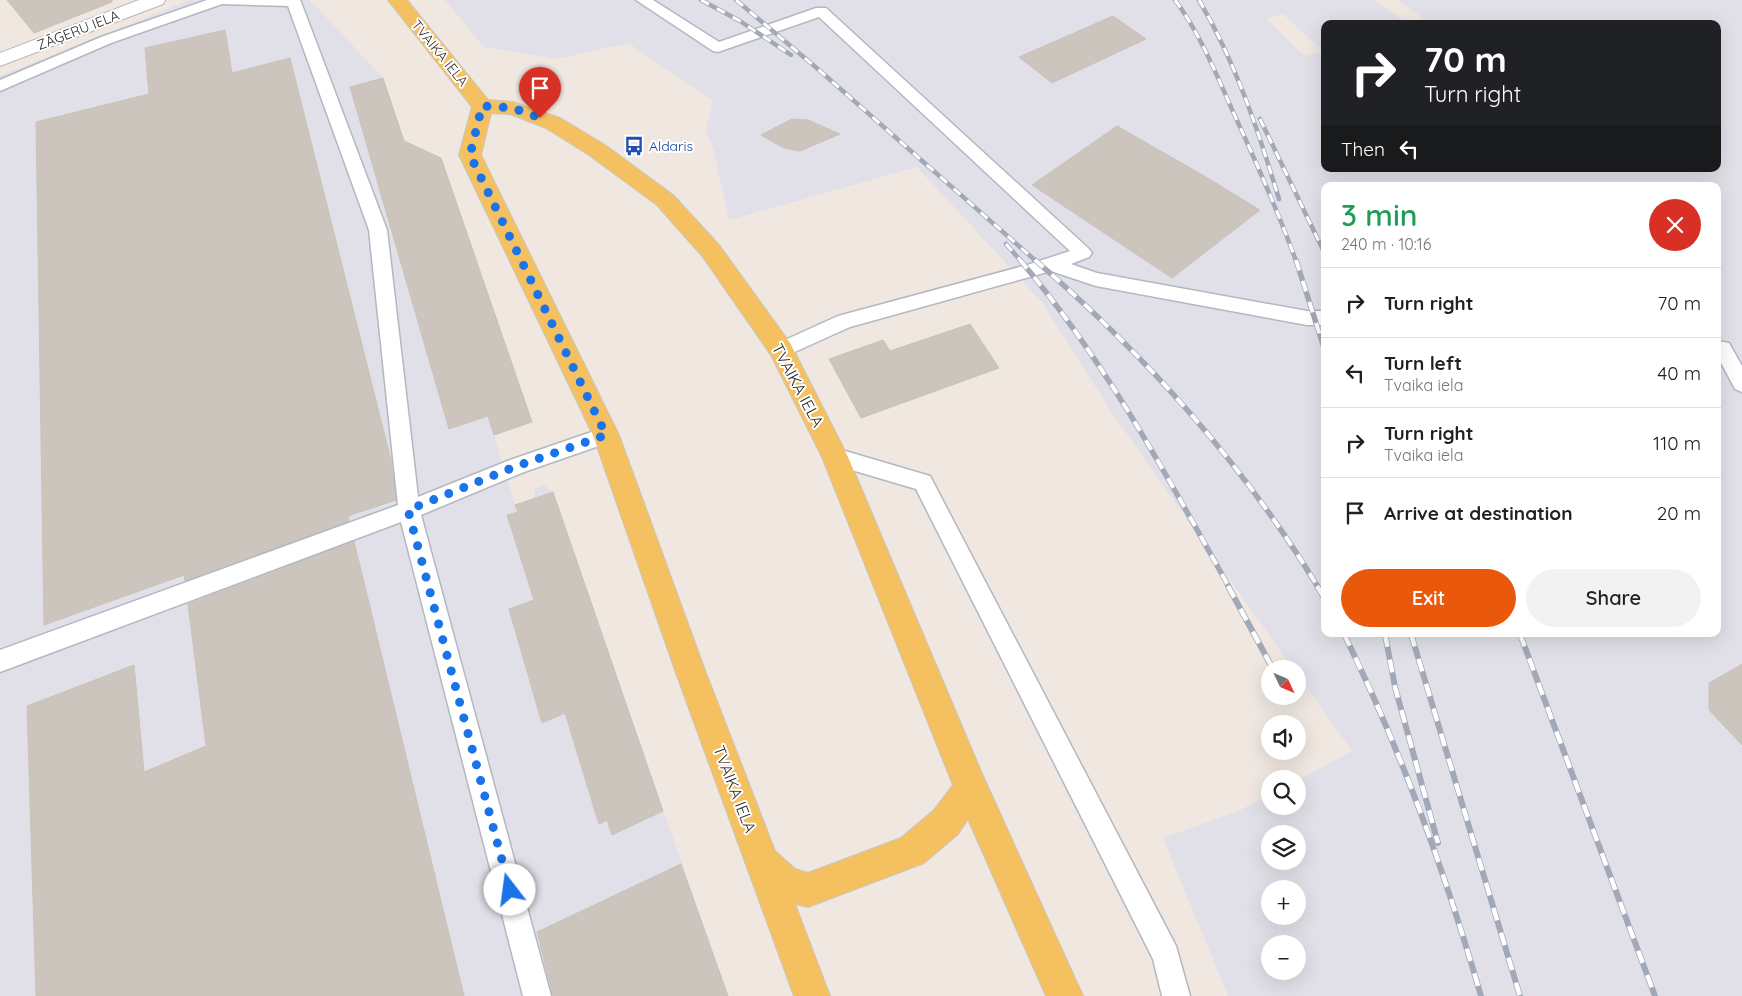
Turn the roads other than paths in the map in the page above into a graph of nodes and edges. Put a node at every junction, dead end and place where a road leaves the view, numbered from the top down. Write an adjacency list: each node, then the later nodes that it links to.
1 (156, 0): 5 (street, ZĀĢERU IELA)
2 (397, 0): 7 (main road, TVAIKA IELA)
3 (643, 0): 8 (lane)
4 (0, 38): 5 (street)
5 (7, 57)
6 (0, 86): 15 (lane)
7 (482, 106): 11 (main road, TVAIKA IELA); 13 (main road, TVAIKA IELA)
8 (1051, 264): 9 (lane); 11 (lane)
9 (1321, 318)
10 (1721, 348): 12 (lane)
11 (781, 350): 14 (main road, TVAIKA IELA)
12 (1742, 384)
13 (606, 435): 15 (lane); 18 (main road, TVAIKA IELA)
14 (835, 456): 17 (main road, TVAIKA IELA); 22 (lane)
15 (408, 510): 16 (lane); 19 (lane)
16 (0, 662)
17 (972, 788): 18 (main road, TVAIKA IELA); 21 (main road, TVAIKA IELA)
18 (763, 863): 20 (main road, TVAIKA IELA)
19 (537, 996)
20 (812, 996)
21 (1065, 996)
22 (1176, 996)

